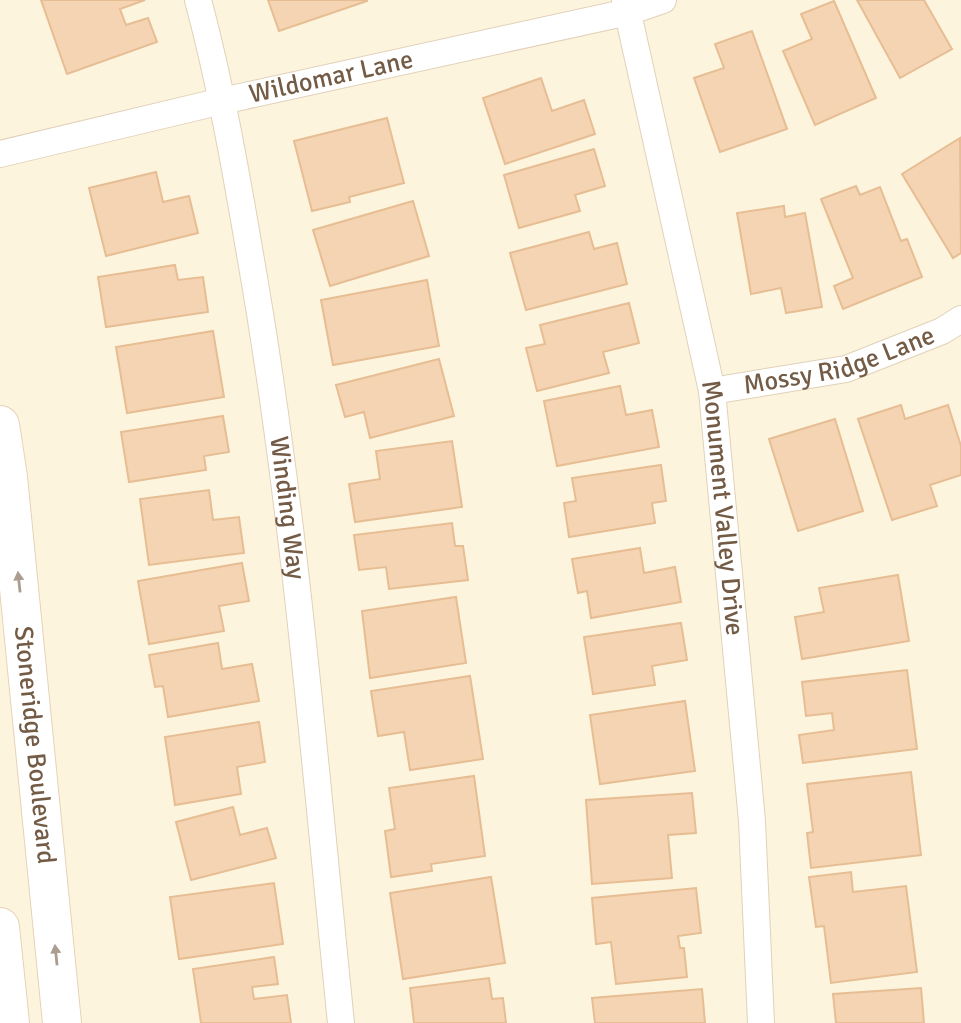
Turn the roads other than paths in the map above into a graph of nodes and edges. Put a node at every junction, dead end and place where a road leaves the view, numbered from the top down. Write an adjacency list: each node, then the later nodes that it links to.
1 (198, 0): 4 (street, Winding Way)
2 (663, 0): 3 (street, Wildomar Lane)
3 (626, 6): 4 (street, Wildomar Lane); 7 (street, Monument Valley Drive)
4 (222, 101): 5 (street, Wildomar Lane); 12 (street, Winding Way)
5 (0, 154)
6 (961, 319): 7 (street, Mossy Ridge Lane)
7 (712, 391): 13 (street, Monument Valley Drive)
8 (0, 425): 11 (street, Stoneridge Boulevard, one-way to 8)
9 (0, 927): 10 (street)
10 (10, 1023)
11 (62, 1023)
12 (341, 1023)
13 (761, 1023)

